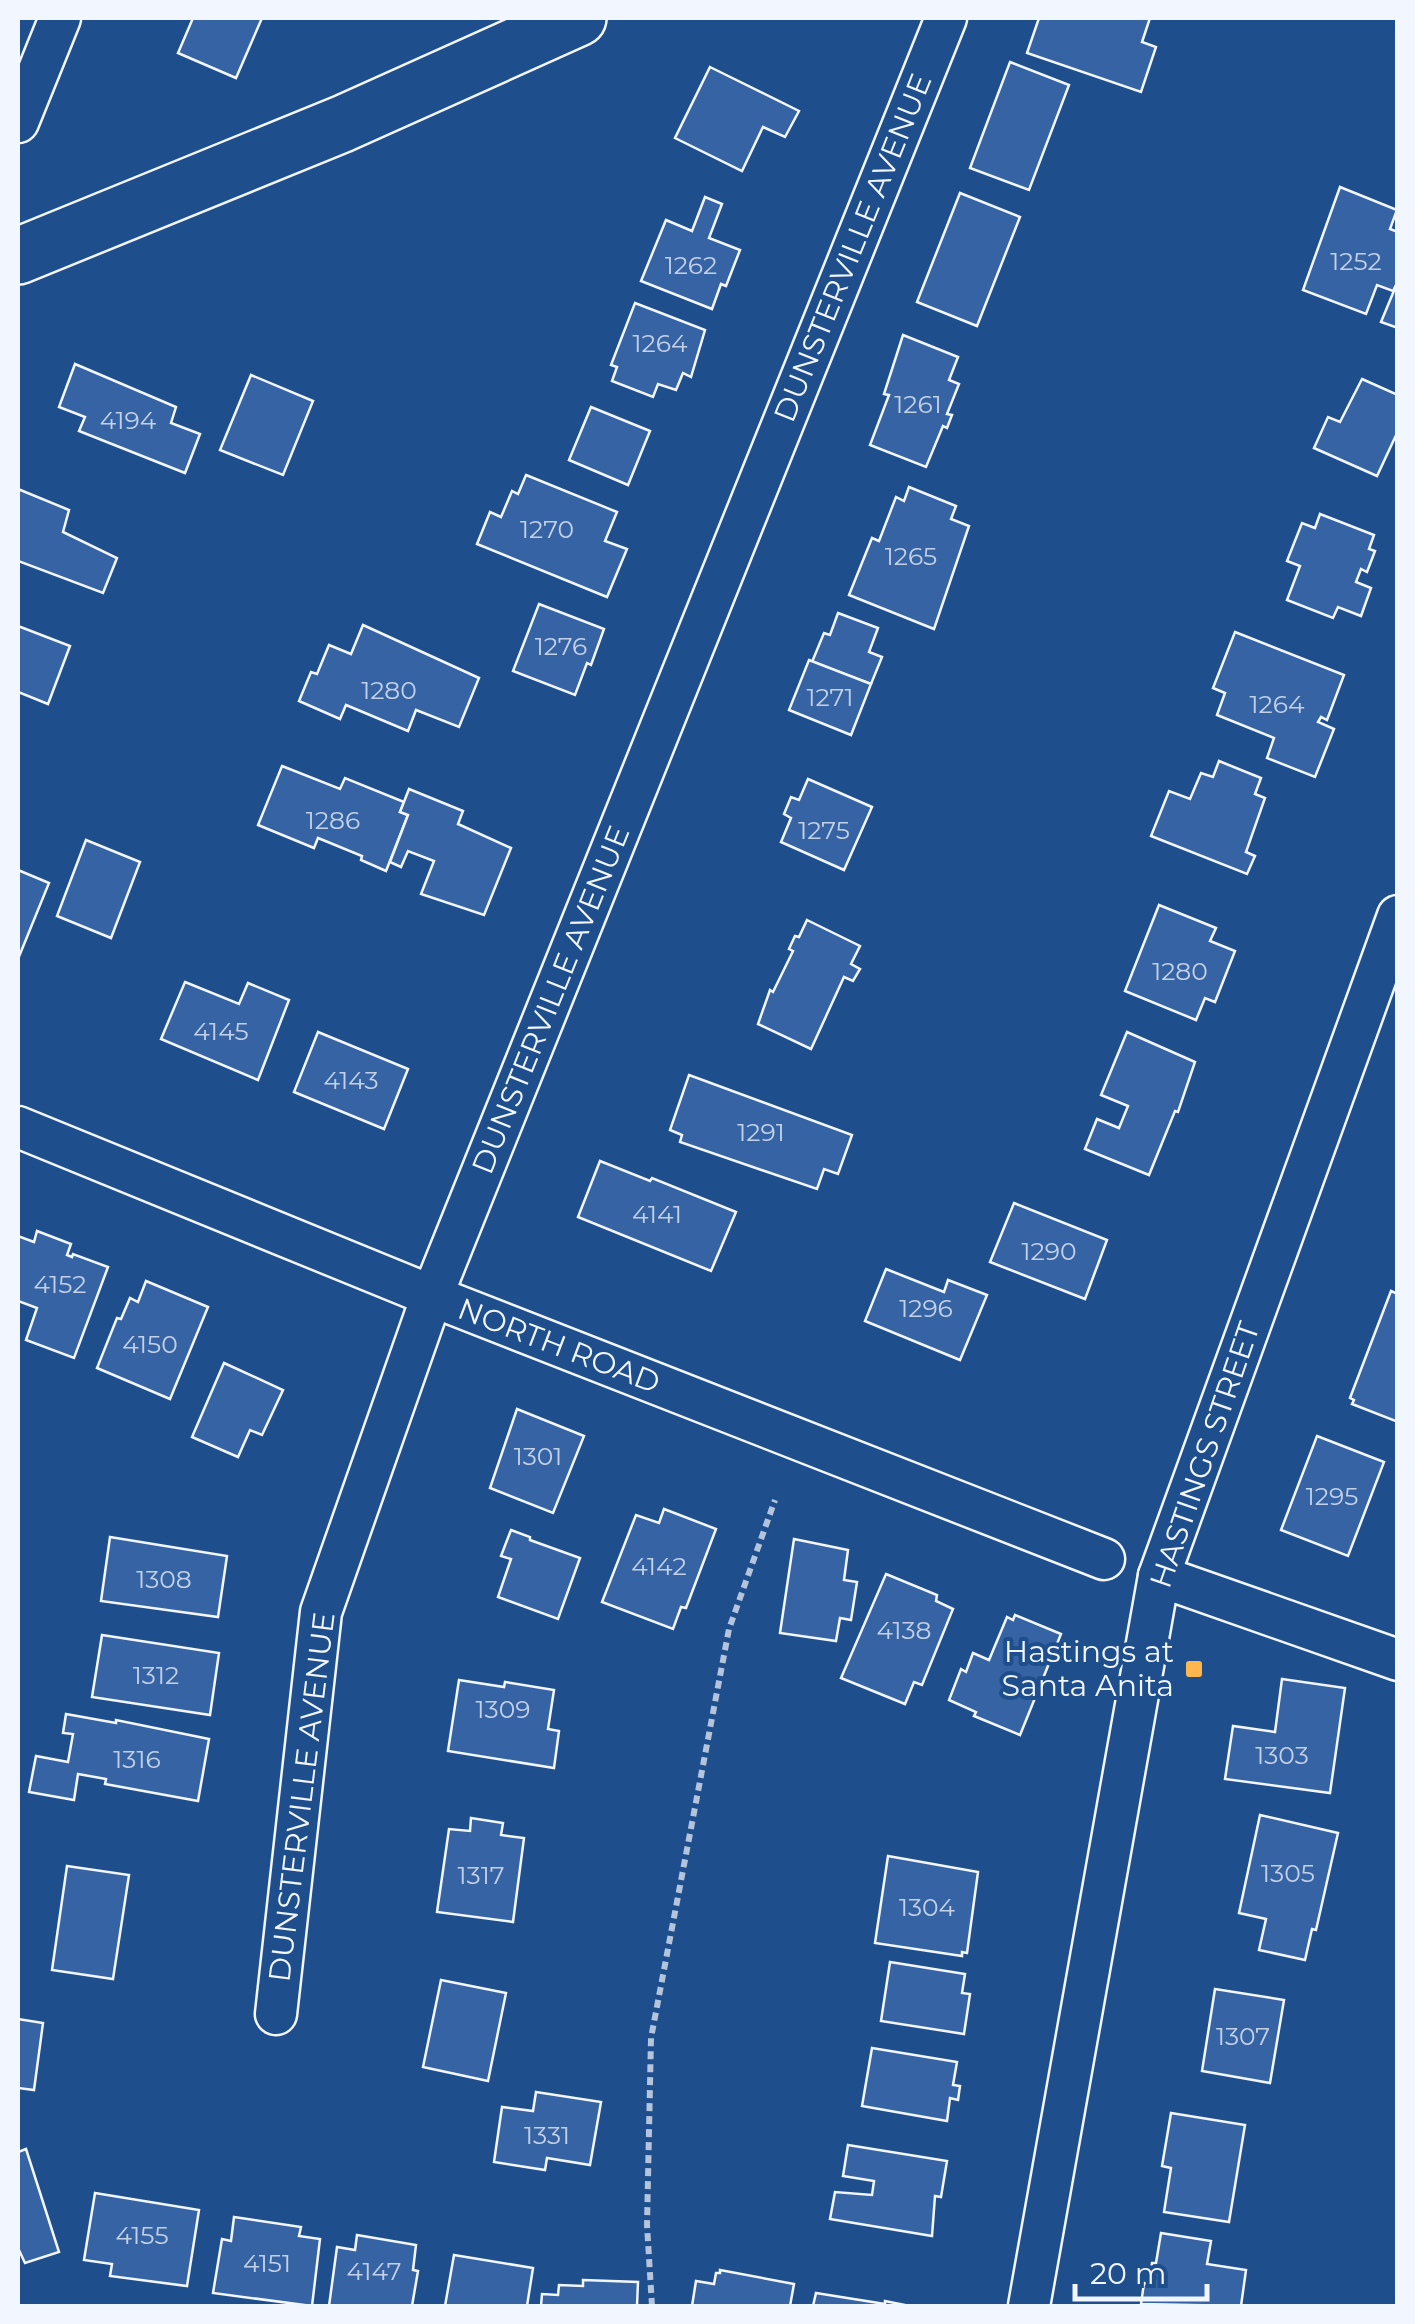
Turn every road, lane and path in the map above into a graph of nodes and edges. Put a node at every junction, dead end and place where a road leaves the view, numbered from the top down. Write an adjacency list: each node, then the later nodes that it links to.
1 (60, 18): 4 (street)
2 (578, 18): 5 (main road)
3 (946, 18): 8 (street, DUNSTERVILLE AVENUE)
4 (18, 122)
5 (18, 256)
6 (1398, 916): 11 (street, HASTINGS STREET)
7 (18, 1128): 8 (street, NORTH ROAD)
8 (432, 1296): 10 (street, NORTH ROAD); 13 (street, DUNSTERVILLE AVENUE)
9 (775, 1500): 14 (path)
10 (1104, 1559)
11 (1159, 1576): 12 (street); 15 (street, HASTINGS STREET)
12 (1398, 1660)
13 (276, 2014)
14 (652, 2306)
15 (1028, 2306)

